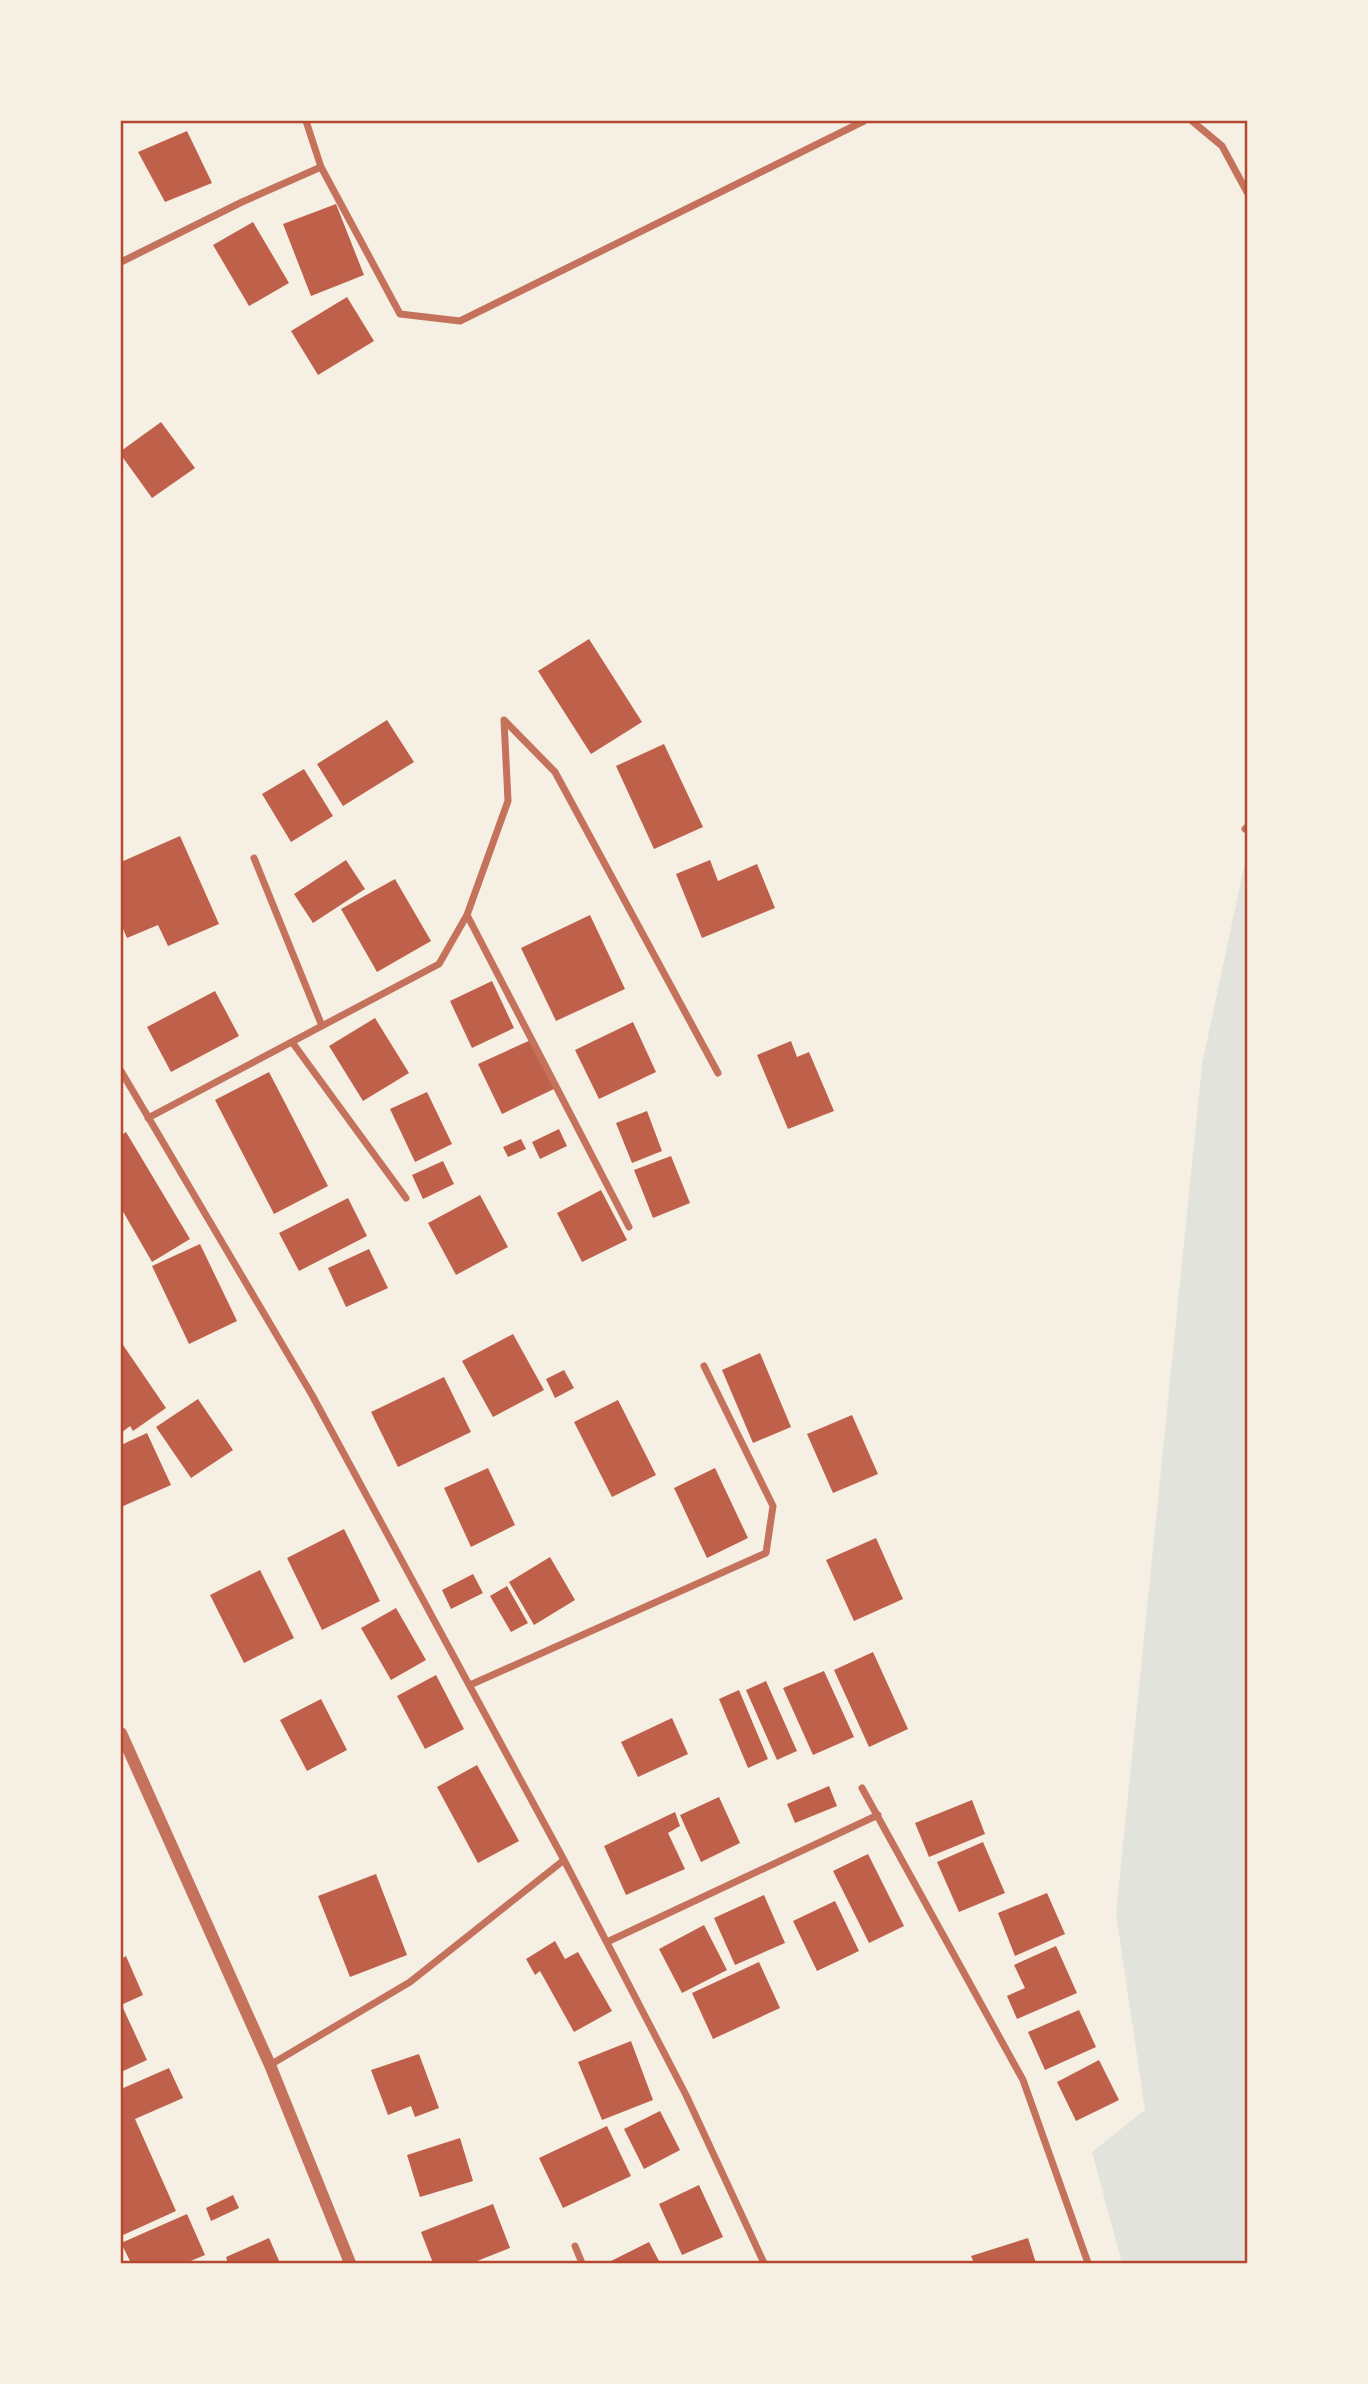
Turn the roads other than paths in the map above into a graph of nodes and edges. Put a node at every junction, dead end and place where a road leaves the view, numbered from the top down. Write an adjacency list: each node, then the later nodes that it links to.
1 (306, 121): 4 (street)
2 (864, 121): 4 (street)
3 (1192, 121): 5 (street)
4 (321, 167): 6 (street)
5 (1247, 192)
6 (121, 262)
7 (254, 858): 9 (street)
8 (467, 915): 9 (street); 12 (street); 15 (street)
9 (322, 1026): 10 (street)
10 (292, 1042): 13 (street); 14 (street)
11 (121, 1071): 13 (street)
12 (718, 1073)
13 (148, 1118): 17 (street)
14 (406, 1198)
15 (629, 1227)
16 (704, 1366): 17 (street)
17 (470, 1685): 21 (street)
18 (121, 1733): 23 (street)
19 (862, 1788): 20 (street)
20 (878, 1815): 22 (street); 28 (street)
21 (564, 1860): 22 (street); 23 (street)
22 (607, 1942): 27 (street)
23 (270, 2064): 25 (street)
24 (575, 2246): 26 (street)
25 (350, 2263)
26 (582, 2263)
27 (764, 2263)
28 (1088, 2263)

